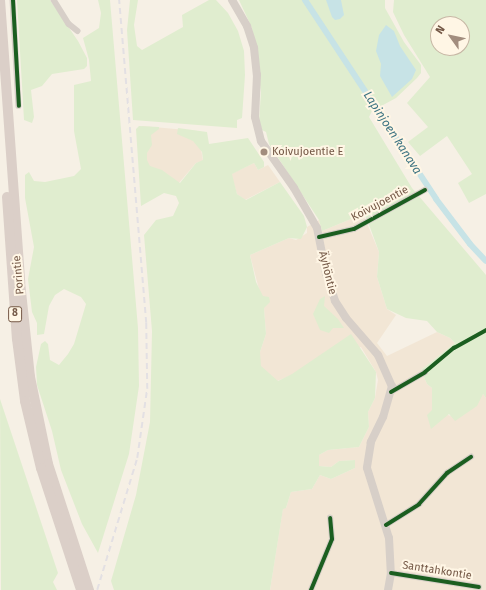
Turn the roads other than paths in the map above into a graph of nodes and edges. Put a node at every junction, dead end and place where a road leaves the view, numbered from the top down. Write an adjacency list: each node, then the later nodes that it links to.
1 (0, 0): 15 (highway, Porintie / 8)
2 (13, 0): 7 (street)
3 (54, 0): 5 (street)
4 (232, 0): 9 (main road, Äyhöntie)
5 (78, 31)
6 (0, 90): 15 (highway, Porintie / 8)
7 (19, 106)
8 (425, 190): 9 (street, Koivujoentie)
9 (319, 236): 11 (main road, Äyhöntie)
10 (425, 372): 11 (street)
11 (391, 392): 14 (main road)
12 (471, 457): 14 (street)
13 (330, 518): 20 (street)
14 (386, 525): 16 (main road)
15 (64, 532): 18 (highway, Porintie / 8); 19 (highway, Porintie / 8)
16 (391, 573): 17 (street, Santtahkontie); 21 (main road)
17 (480, 587)
18 (81, 590)
19 (89, 590)
20 (311, 590)
21 (388, 590)

